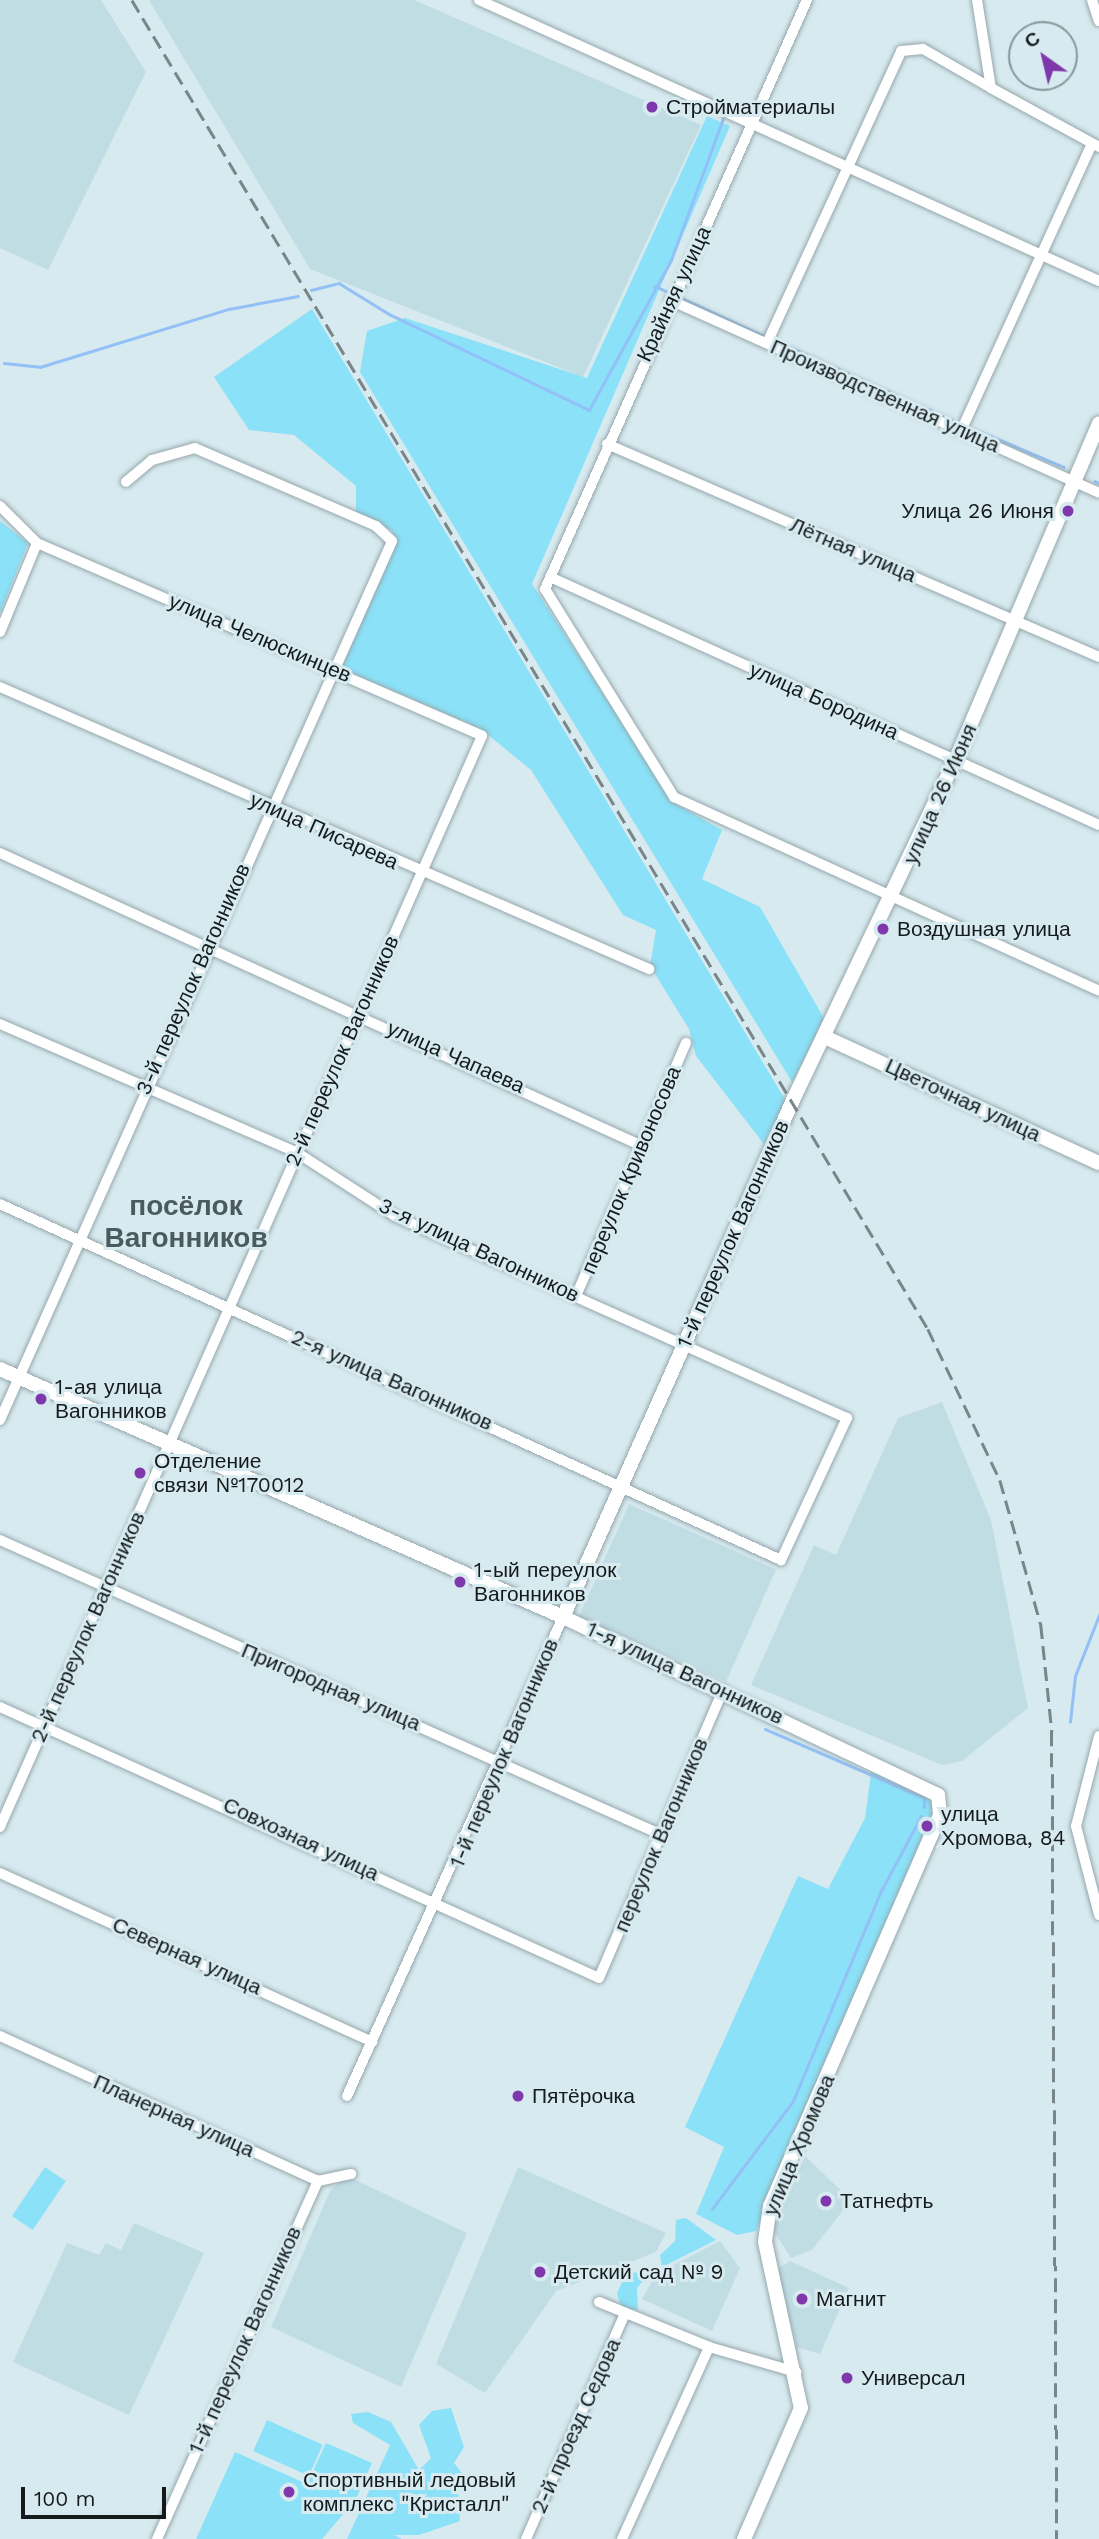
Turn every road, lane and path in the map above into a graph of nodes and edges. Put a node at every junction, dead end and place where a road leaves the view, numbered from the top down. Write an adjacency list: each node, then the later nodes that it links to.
1 (479, 0): 7 (street)
2 (807, 0): 7 (street, Крайняя улица)
3 (977, 0): 6 (street)
4 (1092, 0): 5 (street)
5 (1099, 21)
6 (991, 88): 8 (street); 9 (street)
7 (753, 124): 9 (street); 12 (street, Крайняя улица)
8 (1096, 145): 10 (street)
9 (847, 167): 10 (street); 13 (street)
10 (1042, 254): 11 (street); 15 (street)
11 (1099, 281)
12 (670, 300): 13 (street, Производственная улица); 16 (street, Крайняя улица)
13 (767, 343): 15 (street, Производственная улица)
14 (1099, 423): 18 (main road, улица 26 Июня)
15 (961, 431): 18 (street, Производственная улица)
16 (607, 444): 22 (street, Крайняя улица); 23 (street, Лётная улица)
17 (126, 482): 26 (street, 3-й переулок Вагонников)
18 (1074, 482): 19 (street, Производственная улица); 23 (main road, улица 26 Июня)
19 (1099, 493)
20 (0, 506): 21 (street)
21 (37, 543): 24 (street); 26 (street, улица Челюскинцев)
22 (550, 577): 29 (street, улица Бородина); 34 (street, Крайняя улица)
23 (1017, 620): 25 (street, Лётная улица); 29 (main road, улица 26 Июня)
24 (0, 632)
25 (1099, 657)
26 (333, 668): 28 (street, улица Челюскинцев); 30 (street, 3-й переулок Вагонников)
27 (0, 687): 30 (street, улица Писарева)
28 (482, 736): 33 (street, 2-й переулок Вагонников)
29 (955, 761): 31 (street, улица Бородина); 34 (main road, улица 26 Июня)
30 (269, 808): 33 (street, улица Писарева); 35 (street, 3-й переулок Вагонников)
31 (1099, 825)
32 (0, 853): 35 (street, улица Чапаева)
33 (421, 874): 36 (street, улица Писарева); 38 (street, 2-й переулок Вагонников)
34 (892, 900): 37 (street); 40 (main road, улица 26 Июня)
35 (207, 945): 38 (street, улица Чапаева); 42 (street, 3-й переулок Вагонников)
36 (649, 970)
37 (1099, 991)
38 (360, 1014): 44 (street, улица Чапаева); 45 (street, 2-й переулок Вагонников)
39 (0, 1024): 42 (street, 3-я улица Вагонников)
40 (827, 1038): 43 (main road, улица 26 Июня); 46 (main road, Цветочная улица)
41 (686, 1043): 44 (street, переулок Кривоносова)
42 (144, 1091): 45 (street, 3-я улица Вагонников); 48 (street, 3-й переулок Вагонников)
43 (793, 1100): 51 (main road, 1-й переулок Вагонников)
44 (642, 1146): 49 (street, переулок Кривоносова)
45 (296, 1152): 49 (street, 3-я улица Вагонников); 50 (street, 2-й переулок Вагонников)
46 (1099, 1163)
47 (0, 1204): 48 (street, 2-я улица Вагонников)
48 (82, 1240): 50 (street, 2-я улица Вагонников); 53 (street, 3-й переулок Вагонников)
49 (576, 1296): 51 (street, 3-я улица Вагонников)
50 (231, 1307): 55 (street, 2-й переулок Вагонников); 56 (street, 2-я улица Вагонников)
51 (683, 1345): 56 (main road, 1-й переулок Вагонников); 58 (street, 3-я улица Вагонников)
52 (0, 1369): 53 (main road, 1-я улица Вагонников)
53 (20, 1377): 54 (street, 3-й переулок Вагонников); 55 (main road, 1-я улица Вагонников)
54 (0, 1420)
55 (169, 1444): 59 (street, 2-й переулок Вагонников); 60 (main road, 1-я улица Вагонников)
56 (622, 1483): 58 (street, 2-я улица Вагонников); 60 (main road, 1-й переулок Вагонников)
57 (0, 1540): 59 (street, Пригородная улица)
58 (781, 1560)
59 (104, 1587): 63 (street, 2-й переулок Вагонников); 65 (street, Пригородная улица)
60 (563, 1617): 61 (main road, 1-я улица Вагонников); 65 (street, 1-й переулок Вагонников)
61 (723, 1690): 66 (main road, 1-я улица Вагонников); 68 (street, переулок Вагонников)
62 (0, 1707): 63 (street, Совхозная улица)
63 (44, 1727): 67 (street, 2-й переулок Вагонников); 70 (street, Совхозная улица)
64 (1099, 1735): 71 (street)
65 (499, 1759): 68 (street, Пригородная улица); 70 (street, 1-й переулок Вагонников)
66 (940, 1800): 81 (main road, улица Хромова)
67 (0, 1827)
68 (662, 1835): 72 (street, переулок Вагонников)
69 (0, 1873): 74 (street, Северная улица)
70 (439, 1903): 72 (street, Совхозная улица); 74 (street, 1-й переулок Вагонников)
71 (1099, 1915)
72 (599, 1978)
73 (0, 2036): 77 (street, Планерная улица)
74 (373, 2042): 75 (street, 1-й переулок Вагонников)
75 (347, 2096)
76 (351, 2174): 77 (street)
77 (318, 2181): 82 (street, 1-й переулок Вагонников)
78 (599, 2302): 79 (street)
79 (625, 2313): 80 (street); 83 (street, 2-й проезд Седова)
80 (709, 2347): 81 (street); 84 (street)
81 (796, 2372): 85 (main road, улица Хромова)
82 (157, 2539)
83 (526, 2539)
84 (622, 2539)
85 (744, 2539)

